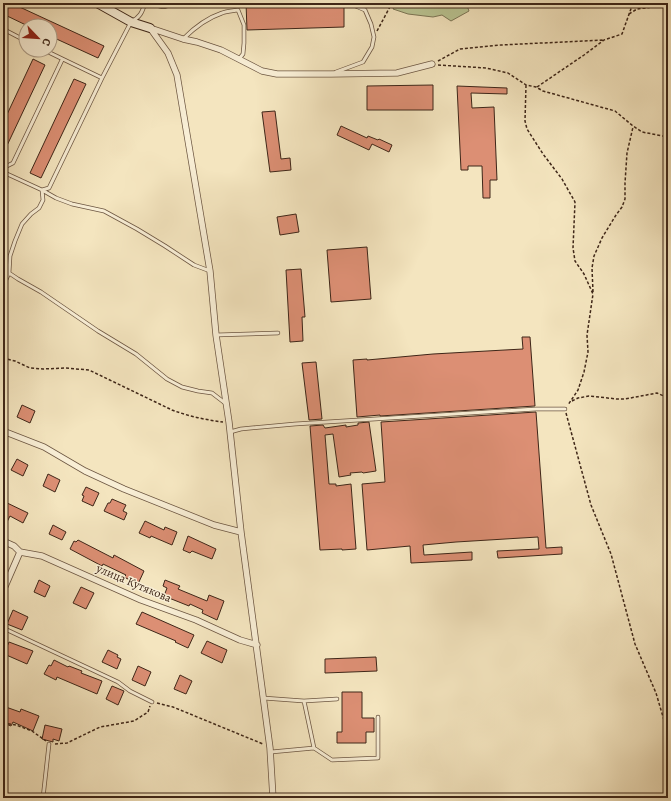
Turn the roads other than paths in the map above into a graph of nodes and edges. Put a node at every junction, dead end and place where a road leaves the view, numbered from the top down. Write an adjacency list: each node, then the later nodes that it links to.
1 (97, 3): 6 (street)
2 (144, 3): 6 (lane)
3 (152, 3): 4 (lane)
4 (172, 3)
5 (351, 4): 15 (lane)
6 (131, 22): 7 (street); 16 (lane)
7 (150, 28): 10 (street); 21 (street)
8 (3, 29): 9 (lane)
9 (18, 37)
10 (183, 39): 12 (street); 12 (lane)
11 (58, 58): 13 (lane)
12 (239, 59): 15 (street)
13 (62, 60): 16 (lane); 17 (lane)
14 (432, 64): 15 (street)
15 (331, 74)
16 (102, 78): 20 (lane)
17 (3, 168)
18 (4, 173): 19 (lane); 20 (lane)
19 (3, 178)
20 (42, 190): 21 (lane); 22 (lane)
21 (210, 271): 25 (street)
22 (9, 273): 23 (lane); 26 (lane)
23 (3, 286)
24 (278, 333): 25 (lane)
25 (216, 335): 26 (street)
26 (226, 403): 29 (street)
27 (565, 409): 29 (lane)
28 (3, 431): 30 (street)
29 (230, 432): 30 (street)
30 (242, 532): 35 (street)
31 (3, 541): 32 (street, улица Кутякова)
32 (20, 552): 33 (street); 35 (street, улица Кутякова)
33 (3, 591)
34 (3, 628): 39 (lane)
35 (257, 645): 36 (street)
36 (263, 698): 38 (lane); 43 (street)
37 (337, 699): 38 (lane)
38 (304, 701): 42 (lane)
39 (152, 702)
40 (378, 717): 42 (lane)
41 (49, 744): 44 (lane)
42 (314, 748): 43 (lane)
43 (270, 750): 45 (street)
44 (43, 798)
45 (273, 798)

